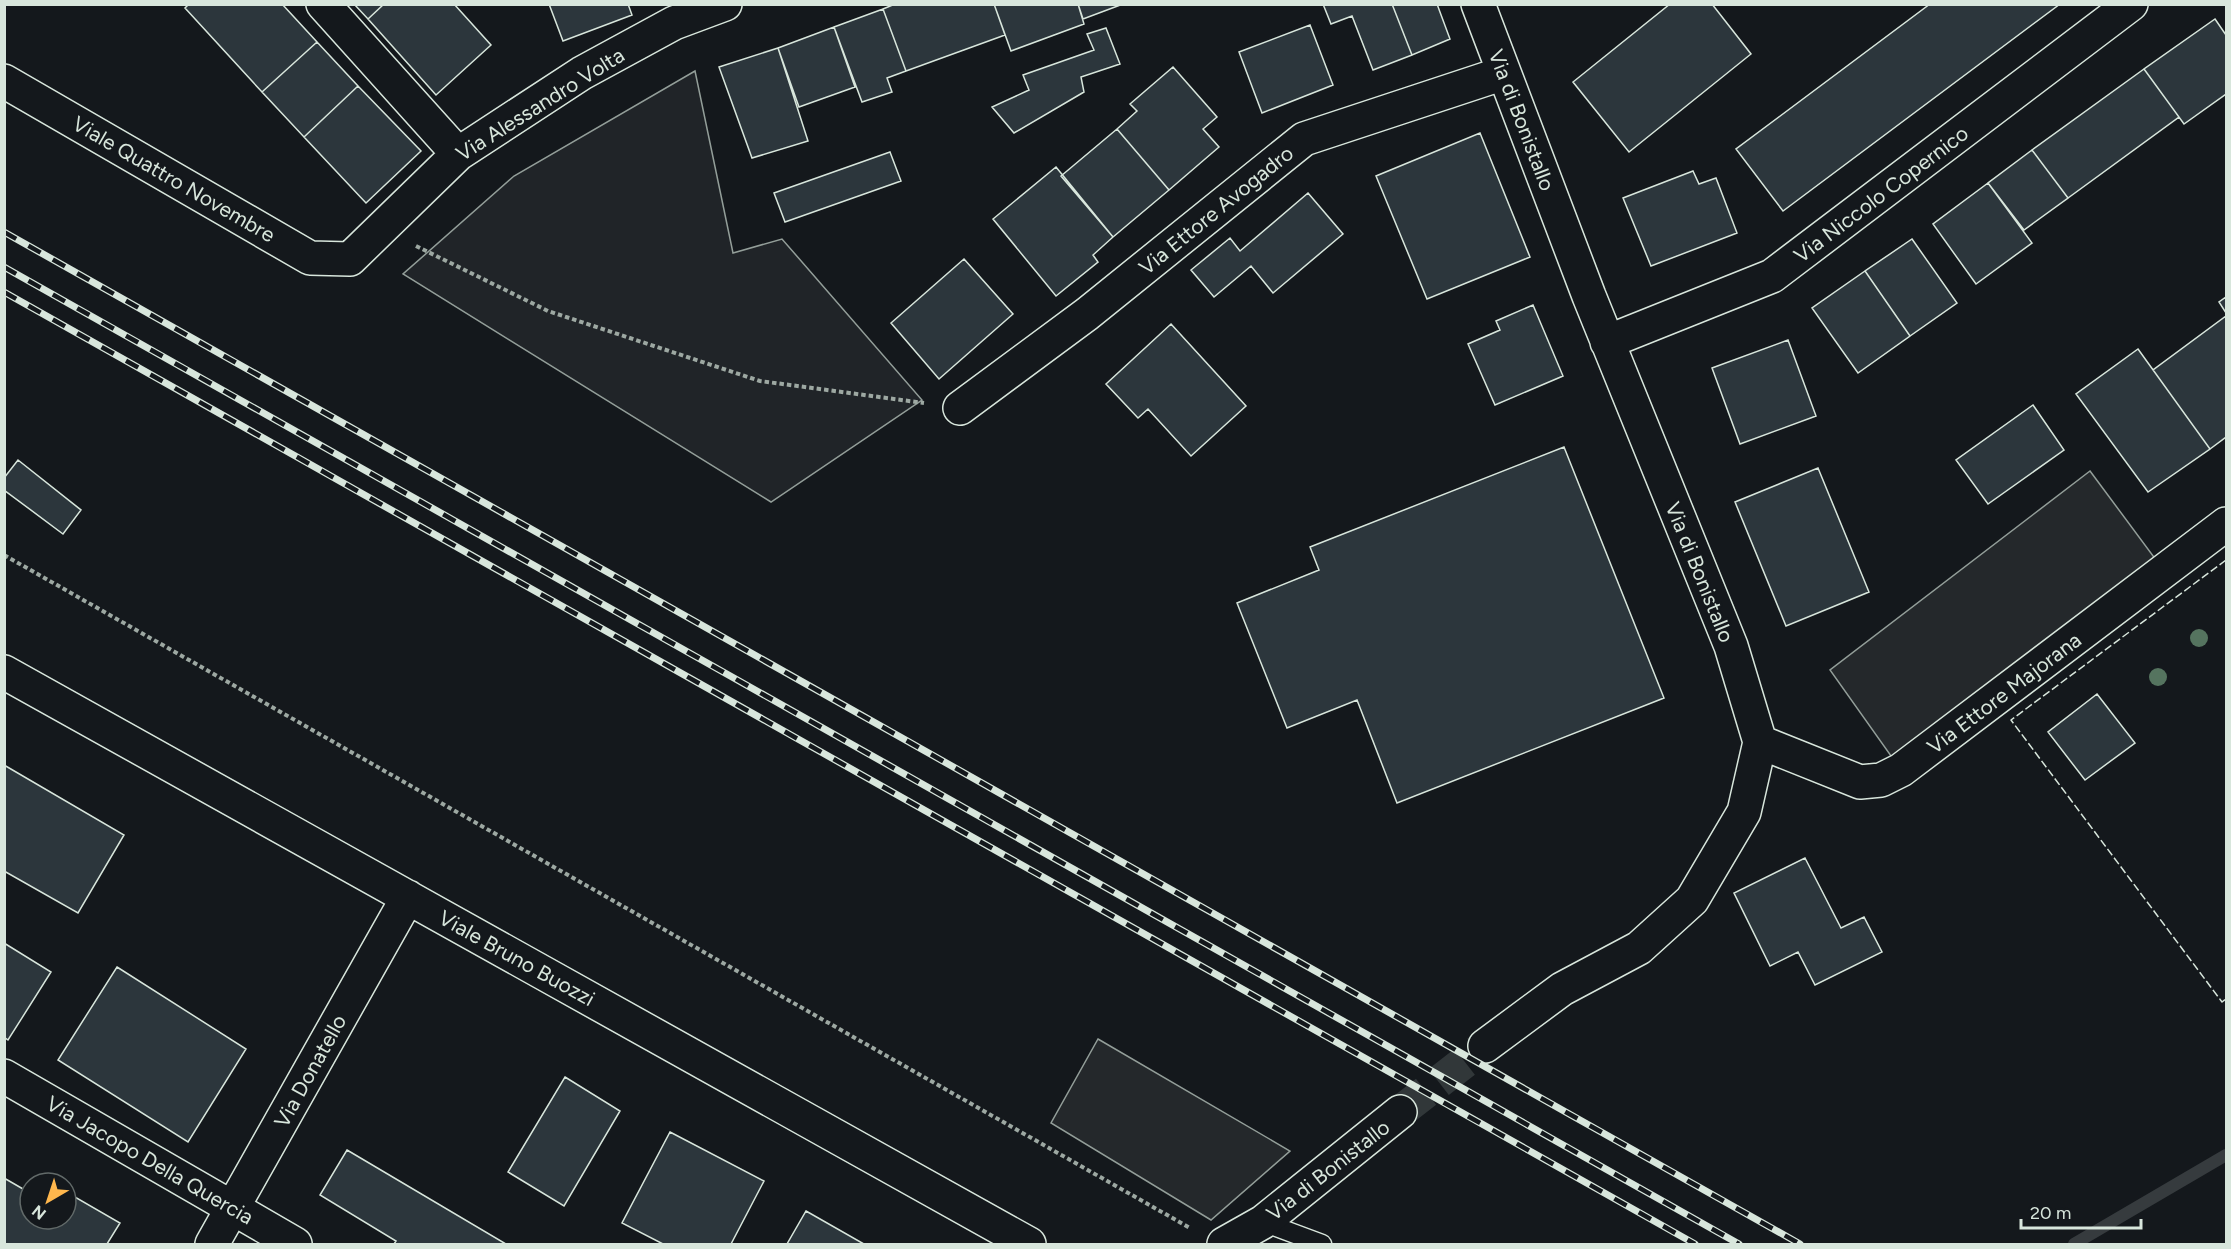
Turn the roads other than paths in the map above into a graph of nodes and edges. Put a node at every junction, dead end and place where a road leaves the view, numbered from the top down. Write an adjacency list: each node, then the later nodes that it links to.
1 (323, 4): 8 (street)
2 (725, 4): 5 (street, Via Alessandro Volta)
3 (1478, 4): 6 (street, Via di Bonistallo)
4 (2131, 4): 10 (street, Via Niccolo Copernico)
5 (671, 14): 8 (street, Via Alessandro Volta)
6 (1504, 73): 10 (street, Via di Bonistallo); 11 (street, Via Ettore Avogadro)
7 (4, 81): 9 (street, Viale Quattro Novembre)
8 (458, 154): 9 (street, Via Alessandro Volta)
9 (350, 259)
10 (1607, 342): 14 (street, Via di Bonistallo)
11 (960, 408)
12 (2226, 524): 14 (street, Via Ettore Majorana)
13 (4, 672): 15 (street, Viale Bruno Buozzi)
14 (1760, 742): 16 (street, Via di Bonistallo)
15 (408, 897): 19 (street, Via Donatello); 24 (street, Viale Bruno Buozzi)
16 (1485, 1046)
17 (4, 1076): 19 (street, Via Jacopo Della Quercia)
18 (1400, 1112): 20 (street, Via di Bonistallo)
19 (234, 1208): 22 (street, Via Donatello); 23 (street, Via Jacopo Della Quercia)
20 (1263, 1222): 21 (street, Via di Bonistallo); 25 (lane)
21 (1211, 1239)
22 (212, 1245)
23 (295, 1245)
24 (1029, 1245)
25 (1322, 1245)

